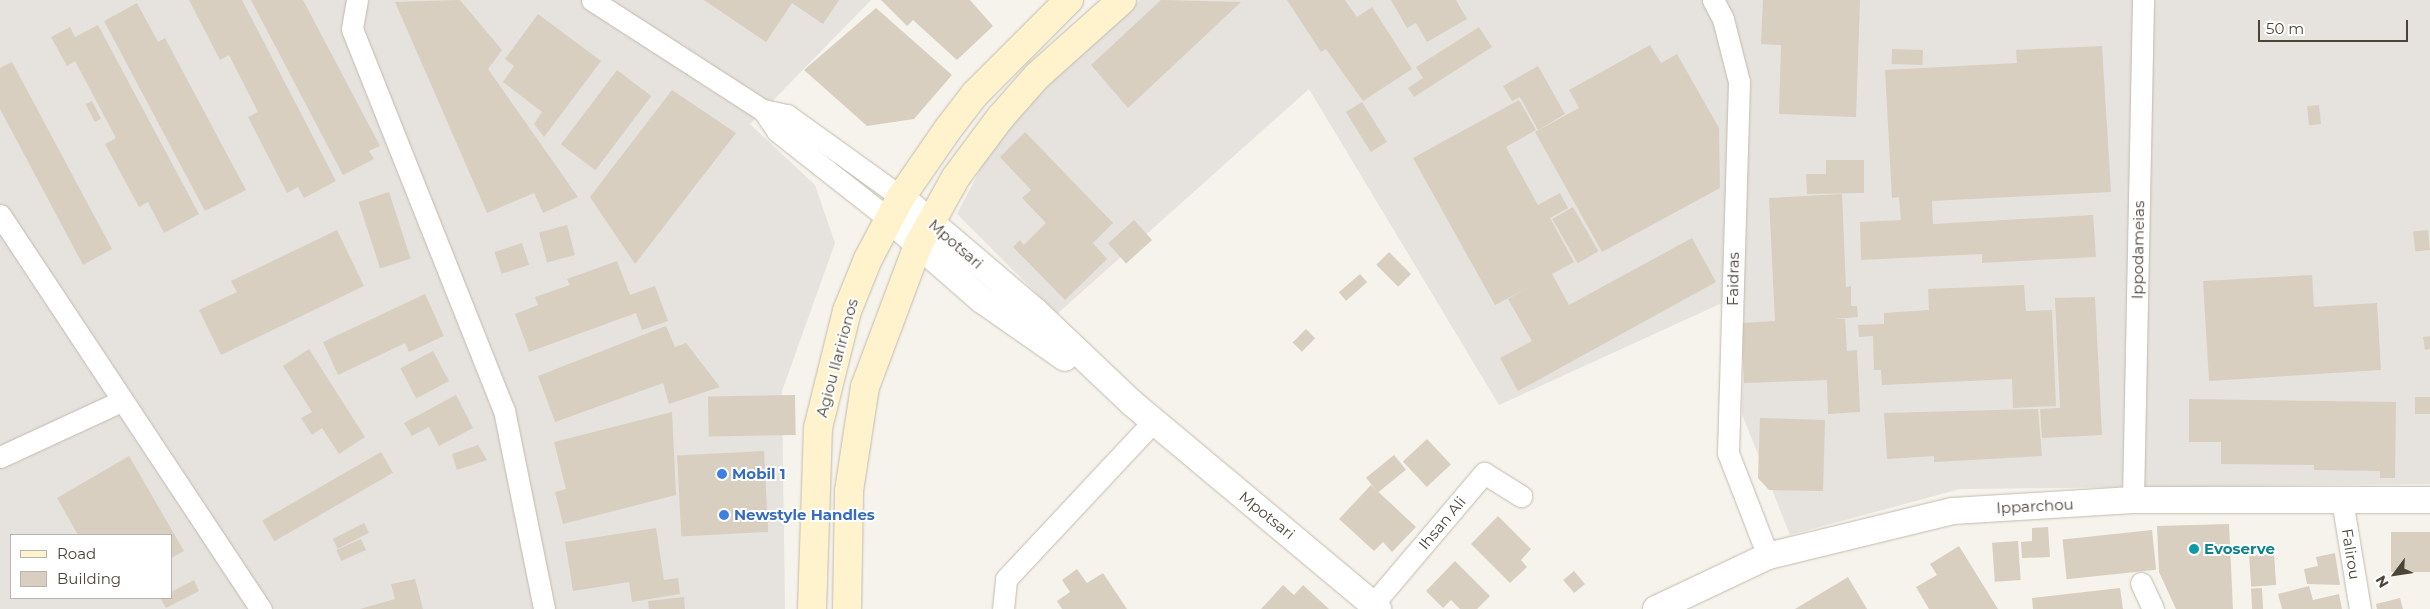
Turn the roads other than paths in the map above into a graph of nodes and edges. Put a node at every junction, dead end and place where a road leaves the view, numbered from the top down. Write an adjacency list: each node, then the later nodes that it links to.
1 (357, 0): 23 (street)
2 (592, 0): 7 (street, Mpotsari)
3 (1069, 0): 7 (main road, Agiou Ilaririonos)
4 (1122, 0): 9 (main road)
5 (1713, 0): 19 (street, Faidras)
6 (2143, 0): 16 (street, Ippodameias)
7 (895, 208): 9 (street, Mpotsari); 10 (street, Mpotsari); 24 (main road, Agiou Ilaririonos)
8 (0, 215): 11 (street)
9 (930, 221): 10 (main road); 12 (street, Mpotsari)
10 (918, 245): 12 (street, Mpotsari); 25 (main road)
11 (121, 401): 14 (street); 22 (street)
12 (1132, 403): 13 (street, Mpotsari)
13 (1154, 422): 21 (street, Mpotsari); 26 (street)
14 (0, 457)
15 (1520, 496): 21 (street, Ihsan Ali)
16 (2133, 500): 17 (street, Ipparchou); 19 (street, Ipparchou)
17 (2342, 500): 18 (street, Ipparchou); 29 (street, Falirou)
18 (2430, 500)
19 (1768, 556): 27 (street, Ipparchou)
20 (2141, 583): 28 (street)
21 (1376, 607)
22 (261, 609)
23 (544, 609)
24 (812, 609)
25 (847, 609)
26 (1004, 609)
27 (1656, 609)
28 (2153, 609)
29 (2360, 609)

